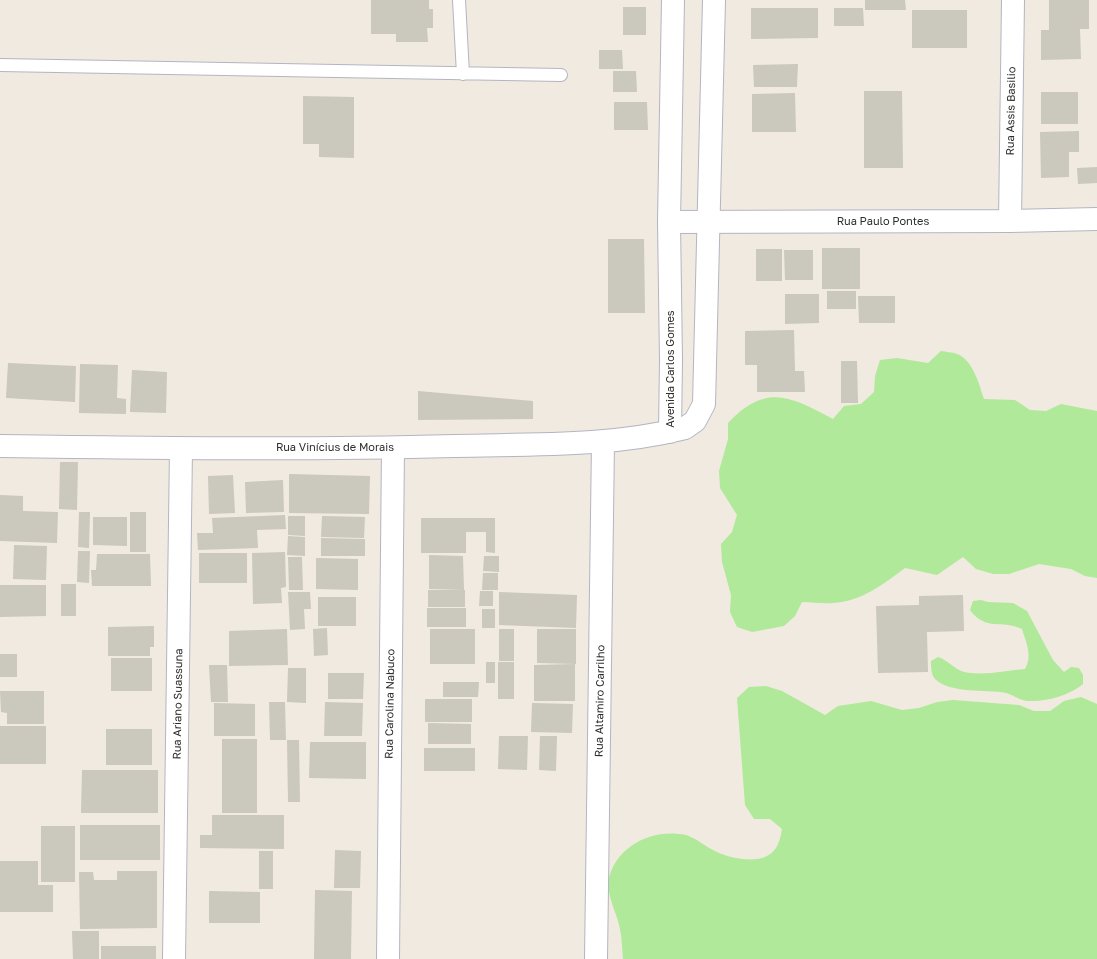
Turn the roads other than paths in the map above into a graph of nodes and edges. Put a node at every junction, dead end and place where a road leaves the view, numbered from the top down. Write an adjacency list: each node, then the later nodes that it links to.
1 (459, 0): 6 (lane)
2 (673, 0): 9 (street, Avenida Carlos Gomes)
3 (714, 0): 10 (street, Avenida Carlos Gomes)
4 (1012, 0): 11 (street, Rua Assis Basilio)
5 (0, 65): 6 (lane)
6 (463, 74): 7 (lane)
7 (561, 75)
8 (1097, 219): 11 (street, Rua Paulo Pontes)
9 (669, 222): 10 (street, Rua Paulo Pontes); 12 (street, Avenida Carlos Gomes)
10 (709, 222): 11 (street, Rua Paulo Pontes); 13 (street, Avenida Carlos Gomes)
11 (1010, 222)
12 (671, 360): 13 (street); 14 (street, Avenida Carlos Gomes)
13 (706, 360): 14 (street, Avenida Carlos Gomes)
14 (670, 432): 15 (street, Rua Vinícius de Morais)
15 (603, 442): 17 (street, Rua Vinícius de Morais); 21 (street, Rua Altamiro Carrilho)
16 (0, 446): 18 (street, Rua Vinícius de Morais)
17 (393, 448): 18 (street, Rua Vinícius de Morais); 20 (street, Rua Carolina Nabuco)
18 (181, 449): 19 (street, Rua Ariano Suassuna)
19 (174, 959)
20 (388, 959)
21 (596, 959)

